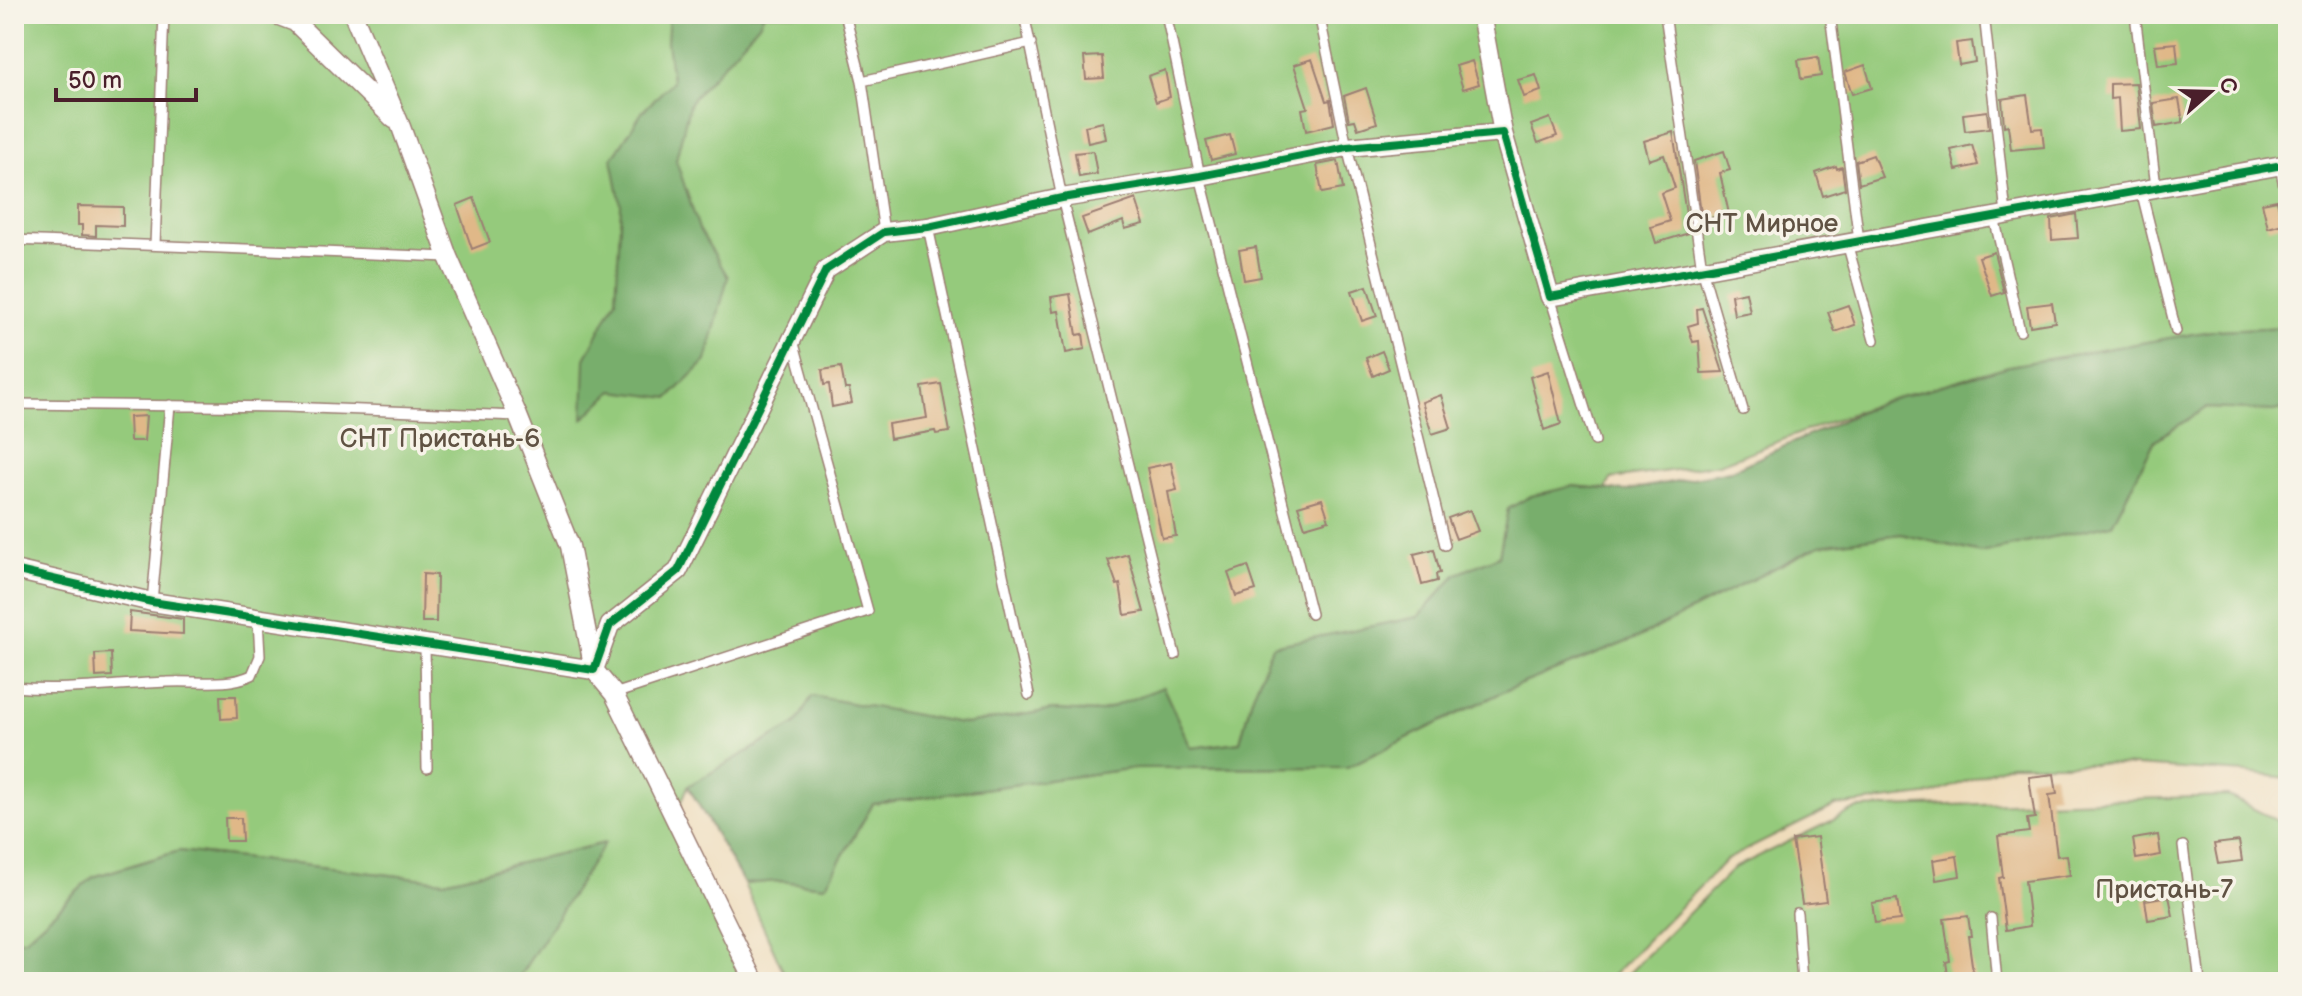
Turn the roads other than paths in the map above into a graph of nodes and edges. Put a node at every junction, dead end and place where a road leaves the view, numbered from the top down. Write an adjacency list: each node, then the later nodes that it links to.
1 (164, 14): 29 (lane)
2 (274, 14): 13 (street)
3 (353, 14): 16 (street)
4 (845, 14): 15 (lane)
5 (1024, 14): 14 (lane)
6 (1166, 14): 20 (lane)
7 (1319, 14): 18 (lane)
8 (1481, 14): 17 (street)
9 (1665, 14): 31 (lane)
10 (1830, 14): 28 (lane)
11 (1984, 14): 24 (lane)
12 (2135, 14): 21 (lane)
13 (301, 18): 16 (street)
14 (1031, 43): 15 (lane); 22 (lane)
15 (862, 81): 26 (lane)
16 (401, 127): 30 (street)
17 (1503, 133): 18 (street); 32 (street)
18 (1347, 147): 20 (street); 42 (lane)
19 (2284, 164): 21 (street); 23 (lane)
20 (1200, 176): 22 (street); 45 (lane)
21 (2149, 189): 24 (street); 34 (lane)
22 (1062, 198): 25 (street); 48 (lane)
23 (2288, 208)
24 (2000, 216): 28 (street); 33 (lane)
25 (928, 227): 26 (street); 52 (lane)
26 (884, 232): 35 (street)
27 (14, 240): 29 (lane)
28 (1853, 242): 31 (street); 36 (lane)
29 (155, 245): 30 (lane)
30 (448, 257): 40 (street)
31 (1702, 269): 32 (street); 39 (lane)
32 (1550, 297): 41 (lane)
33 (2020, 331)
34 (2176, 331)
35 (792, 339): 49 (street); 51 (lane)
36 (1874, 340)
37 (14, 404): 38 (lane)
38 (170, 405): 40 (lane); 44 (lane)
39 (1743, 410)
40 (518, 416): 49 (street)
41 (1595, 441)
42 (1445, 545)
43 (14, 570): 44 (street)
44 (152, 602): 46 (street)
45 (1311, 614)
46 (258, 619): 47 (street); 50 (lane)
47 (425, 646): 49 (street); 53 (lane)
48 (1175, 655)
49 (594, 670): 51 (street)
50 (14, 687)
51 (614, 694): 57 (street)
52 (1029, 695)
53 (427, 768)
54 (2183, 846): 60 (lane)
55 (1797, 913): 58 (lane)
56 (1991, 918): 59 (lane)
57 (755, 982)
58 (1802, 982)
59 (1997, 982)
60 (2200, 982)

